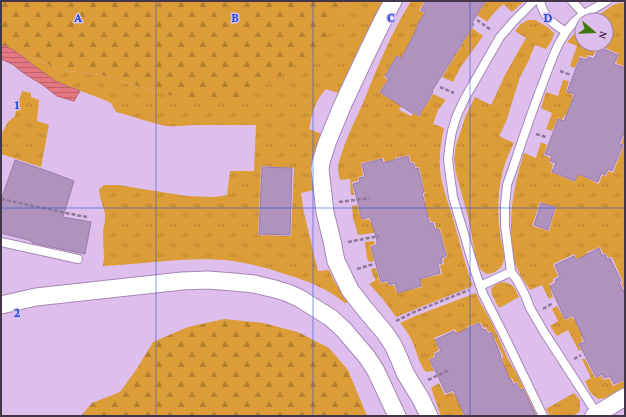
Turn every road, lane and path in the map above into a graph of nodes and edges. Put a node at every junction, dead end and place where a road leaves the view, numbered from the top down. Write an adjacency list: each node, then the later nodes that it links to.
1 (394, 1): 31 (street)
2 (534, 1): 11 (lane)
3 (540, 1): 10 (lane)
4 (572, 1): 6 (lane)
5 (607, 1): 7 (lane)
6 (582, 12)
7 (589, 12)
8 (477, 20): 11 (path)
9 (574, 23): 10 (lane)
10 (566, 32): 22 (lane)
11 (500, 37): 23 (lane)
12 (370, 198): 14 (path)
13 (1, 199): 15 (path)
14 (337, 202)
15 (87, 217)
16 (379, 236): 18 (path)
17 (1, 242): 19 (lane)
18 (345, 242)
19 (78, 259)
20 (374, 264): 21 (path)
21 (354, 269)
22 (511, 272): 23 (lane); 29 (lane)
23 (480, 286): 25 (path); 32 (lane)
24 (1, 305): 30 (street)
25 (392, 323)
26 (449, 370): 27 (path)
27 (422, 383)
28 (625, 397): 29 (street)
29 (595, 415)
30 (397, 416)
31 (429, 416)
32 (543, 416)

